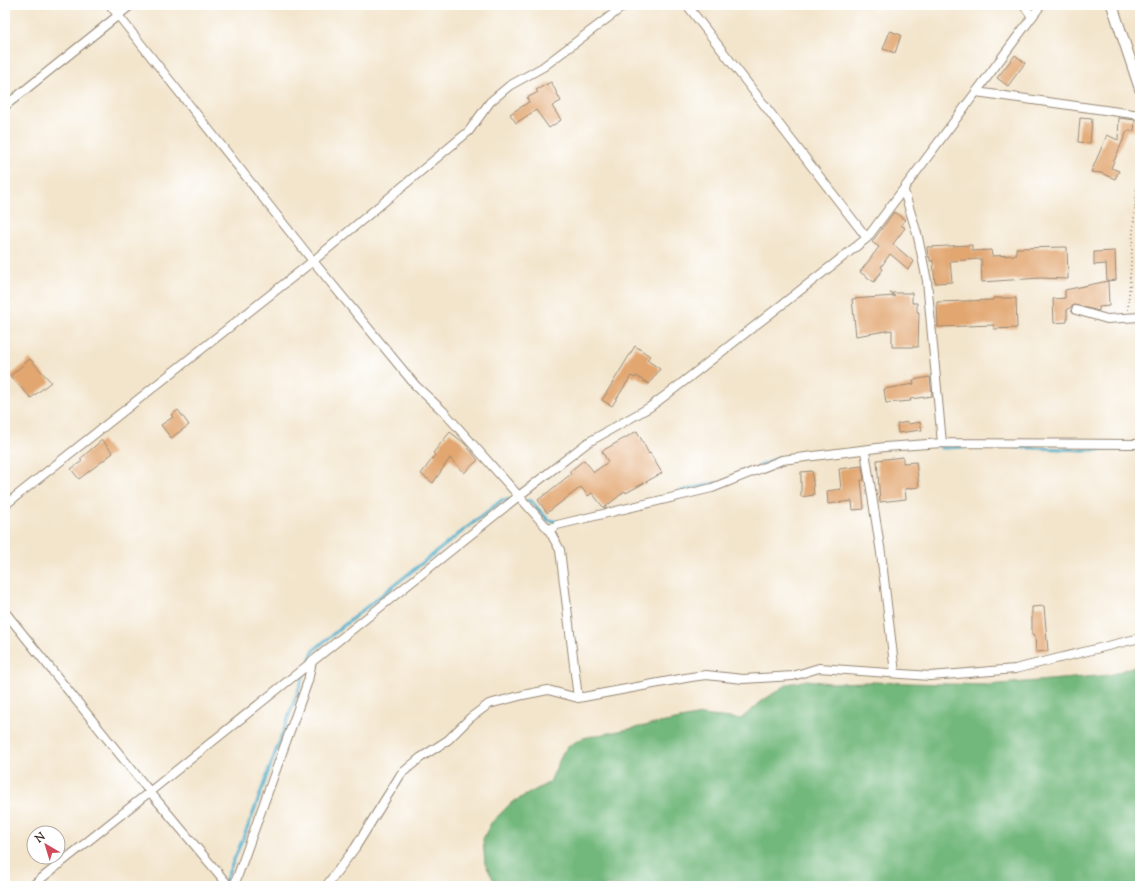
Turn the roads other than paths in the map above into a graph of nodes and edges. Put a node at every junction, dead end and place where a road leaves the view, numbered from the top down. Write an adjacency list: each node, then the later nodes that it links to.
1 (110, 5): 8 (street)
2 (131, 5): 8 (street)
3 (625, 5): 16 (street)
4 (686, 5): 15 (street)
5 (1024, 5): 9 (street)
6 (1041, 5): 9 (street)
7 (1112, 5): 10 (street)
8 (118, 15): 12 (street); 16 (street)
9 (1032, 17): 11 (street)
10 (1140, 89)
11 (976, 92): 13 (street); 14 (street)
12 (5, 106)
13 (1140, 114)
14 (904, 191): 15 (street); 19 (street)
15 (867, 238): 22 (street)
16 (313, 261): 22 (street); 23 (street)
17 (1076, 310): 18 (street)
18 (1140, 317)
19 (942, 443): 20 (street); 21 (street)
20 (1140, 444)
21 (865, 451): 24 (street); 28 (street)
22 (520, 495): 24 (street); 27 (street)
23 (5, 505)
24 (549, 530): 29 (street)
25 (5, 612): 30 (street)
26 (1140, 638): 28 (street)
27 (312, 661): 30 (street); 33 (street)
28 (895, 673): 29 (street)
29 (578, 698): 34 (street)
30 (150, 792): 31 (street); 32 (street)
31 (32, 886)
32 (229, 886)
33 (234, 886)
34 (326, 886)

